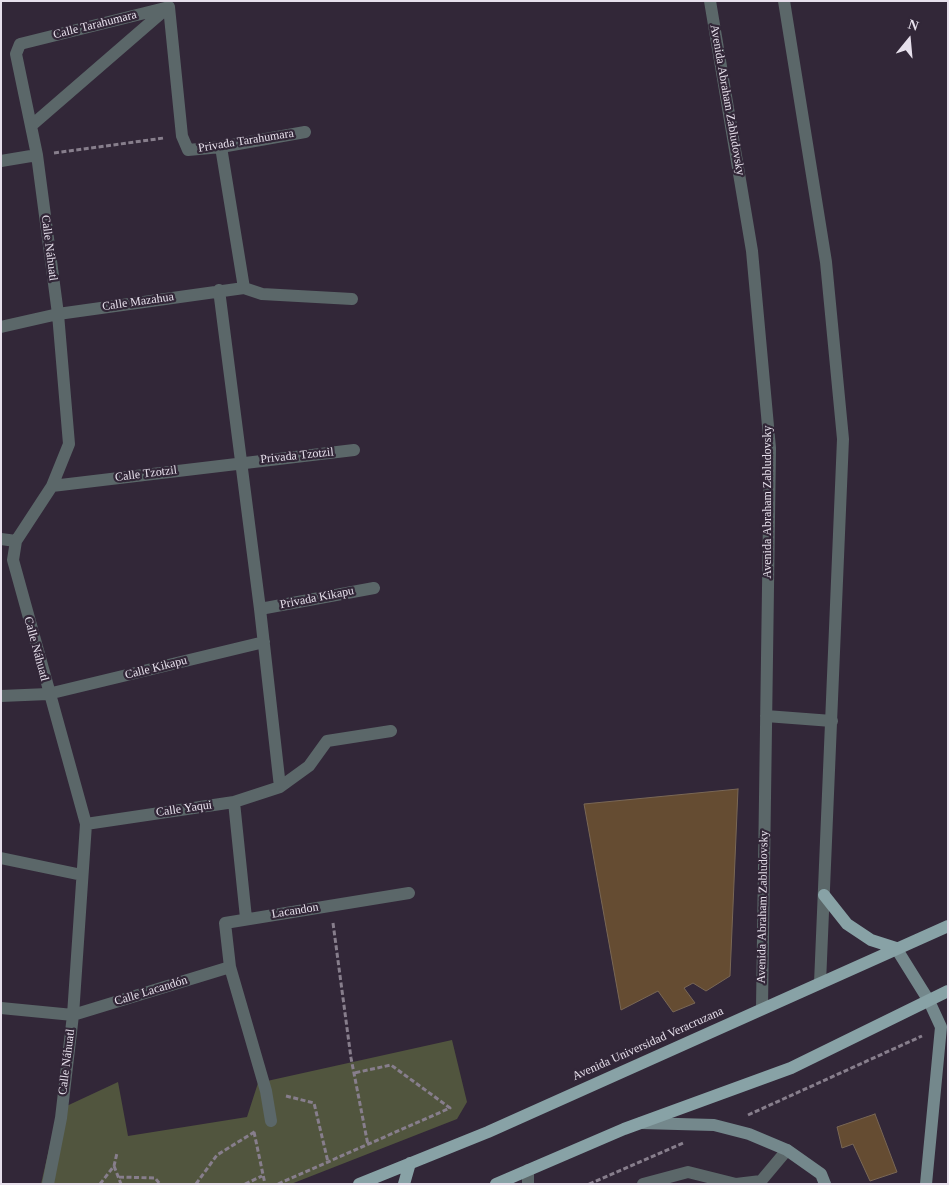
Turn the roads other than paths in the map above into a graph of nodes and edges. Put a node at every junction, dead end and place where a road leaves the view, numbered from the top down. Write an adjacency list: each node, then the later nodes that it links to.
1 (710, 1): 25 (street, Avenida Abraham Zabludovsky)
2 (784, 1): 26 (street)
3 (170, 4): 4 (street, Calle Tarahumara); 5 (street); 7 (street, Privada Tarahumara)
4 (20, 44): 5 (street, Calle Náhuatl)
5 (32, 125): 8 (street, Calle Náhuatl)
6 (305, 132): 7 (street, Privada Tarahumara)
7 (221, 147): 10 (street)
8 (37, 155): 9 (street); 13 (street, Calle Náhuatl)
9 (1, 161)
10 (244, 288): 11 (street, Calle Mazahua); 12 (street, Calle Mazahua)
11 (219, 290): 13 (street, Calle Mazahua); 16 (street)
12 (352, 299)
13 (58, 314): 14 (street, Calle Mazahua); 17 (street, Calle Náhuatl)
14 (1, 327)
15 (354, 450): 16 (street, Privada Tzotzil)
16 (240, 462): 17 (street, Calle Tzotzil); 21 (street)
17 (52, 486): 19 (street, Calle Náhuatl)
18 (1, 539): 19 (street)
19 (16, 541): 23 (street, Calle Náhuatl)
20 (374, 588): 21 (street, Privada Kikapu)
21 (260, 609): 22 (street)
22 (264, 642): 23 (street, Calle Kikapu); 28 (street)
23 (48, 694): 24 (street, Calle Kikapu); 30 (street, Calle Náhuatl)
24 (1, 696)
25 (766, 716): 26 (street); 43 (street, Avenida Abraham Zabludovsky)
26 (832, 721): 34 (street)
27 (391, 731): 28 (street, Calle Yaqui)
28 (280, 787): 29 (street, Calle Yaqui)
29 (234, 802): 30 (street, Calle Yaqui); 35 (street)
30 (86, 824): 32 (street, Calle Náhuatl)
31 (1, 858): 32 (street)
32 (82, 875): 44 (street, Calle Náhuatl)
33 (409, 893): 35 (street, Lacandon)
34 (824, 895): 37 (main road); 39 (street)
35 (246, 918): 38 (street, Lacandon)
36 (948, 926): 37 (main road, Avenida Universidad Veracruzana)
37 (896, 948): 39 (main road, Avenida Universidad Veracruzana); 41 (main road)
38 (230, 967): 44 (street, Calle Lacandón); 45 (street)
39 (820, 983): 43 (main road, Avenida Universidad Veracruzana)
40 (948, 992): 41 (main road)
41 (929, 1001): 46 (main road); 57 (main road)
42 (1, 1008): 44 (street)
43 (762, 1008): 48 (main road, Avenida Universidad Veracruzana)
44 (73, 1015): 50 (street, Calle Náhuatl)
45 (271, 1121)
46 (641, 1123): 47 (main road); 49 (main road)
47 (787, 1150): 55 (street); 56 (main road)
48 (410, 1163): 51 (main road, Avenida Universidad Veracruzana); 52 (main road)
49 (528, 1170): 53 (main road); 54 (street)
50 (48, 1184)
51 (359, 1184)
52 (404, 1184)
53 (496, 1184)
54 (528, 1184)
55 (643, 1184)
56 (825, 1184)
57 (926, 1184)

